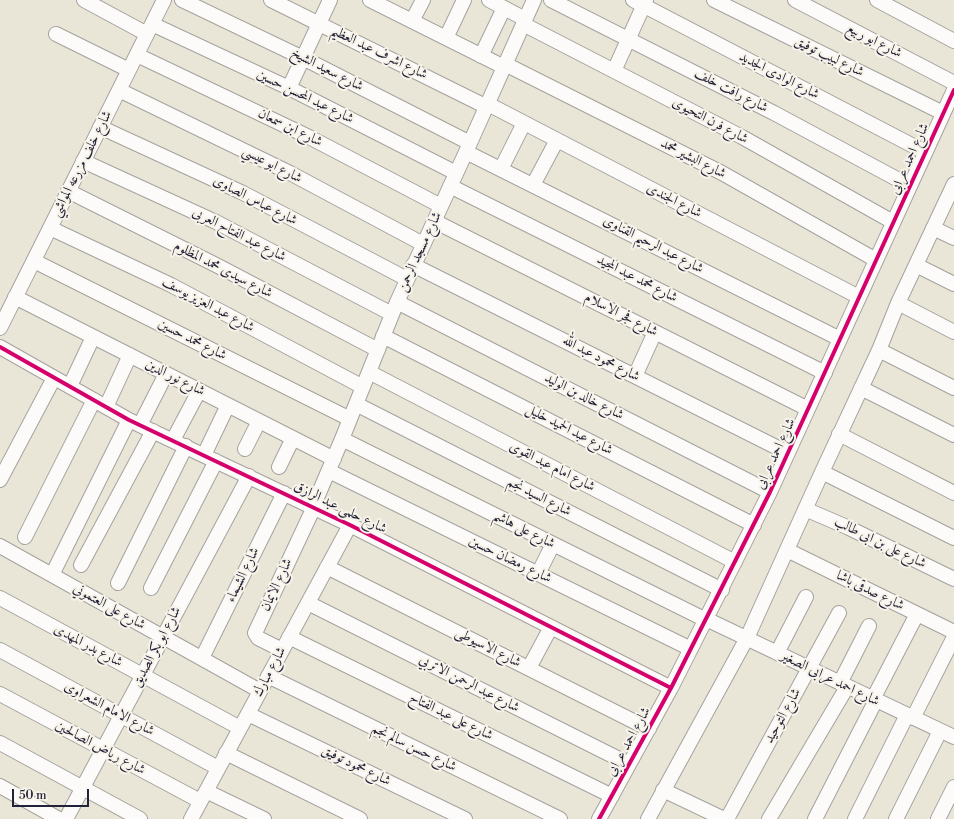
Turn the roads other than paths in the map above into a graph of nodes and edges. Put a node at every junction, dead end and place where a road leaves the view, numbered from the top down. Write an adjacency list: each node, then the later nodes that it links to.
1 (84, 0): 19 (street, شارع عبد المحسن حسين)
2 (164, 0): 19 (street, شارع خلف مزرعه المواشي)
3 (182, 0): 26 (street, شارع سعيد الشيخ)
4 (271, 0): 18 (street, شارع اشرف عبد العظيم)
5 (330, 0): 18 (street)
6 (370, 0): 16 (street, شارع البشير محمد)
7 (423, 0): 16 (street)
8 (464, 0): 21 (street)
9 (534, 0): 17 (street, شارع مسجد الرحمن)
10 (551, 0): 22 (street, شارع رافت خلف)
11 (714, 0): 35 (street, شارع لبيب توفيق)
12 (795, 0): 30 (street, شارع ابو ربيع)
13 (877, 0): 23 (street)
14 (641, 2): 22 (street); 40 (street, شارع الوادى الجديد)
15 (498, 3): 17 (street, شارع فرن التحيوى); 25 (street)
16 (412, 21): 21 (street, شارع البشير محمد)
17 (524, 21): 27 (street, شارع مسجد الرحمن); 29 (street, شارع فرن التحيوى)
18 (320, 24): 26 (street); 34 (street, شارع اشرف عبد العظيم)
19 (150, 29): 24 (street, شارع خلف مزرعه المواشي); 31 (street, شارع عبد المحسن حسين)
20 (56, 34): 28 (street)
21 (446, 38): 25 (street, شارع البشير محمد)
22 (628, 39): 29 (street); 45 (street, شارع رافت خلف)
23 (954, 40)
24 (137, 55): 28 (street, شارع خلف مزرعه المواشي); 48 (street, شارع ابن سمعان)
25 (481, 56): 27 (street, شارع البشير محمد)
26 (304, 58): 31 (street); 39 (street, شارع سعيد الشيخ)
27 (505, 65): 34 (street, شارع مسجد الرحمن); 55 (street, شارع البشير محمد)
28 (129, 70): 32 (street, شارع خلف مزرعه المواشي)
29 (614, 71): 50 (street, شارع فرن التحيوى)
30 (954, 83)
31 (289, 88): 43 (street, شارع عبد المحسن حسين)
32 (119, 90): 37 (street, شارع خلف مزرعه المواشي); 54 (street, شارع ابو عيسي)
33 (954, 90): 35 (street, شارع احمد عرابى)
34 (487, 105): 36 (street, شارع الجندى); 39 (street, شارع مسجد الرحمن)
35 (943, 113): 40 (street, شارع احمد عرابى)
36 (524, 123): 38 (street, شارع الجندى); 42 (street)
37 (100, 127): 41 (street, شارع خلف مزرعه المواشي); 59 (street, شارع عباس الصاوى)
38 (557, 140): 44 (street); 62 (street, شارع الجندى)
39 (468, 147): 42 (street, شارع عبد الرحيم القناوى); 43 (street, شارع مسجد الرحمن)
40 (925, 152): 45 (street, شارع احمد عرابى)
41 (83, 161): 46 (street, شارع خلف مزرعه المواشي); 64 (street, شارع عبد الفتاح العربى)
42 (501, 169): 44 (street, شارع عبد الرحيم القناوى)
43 (453, 179): 48 (street, شارع مسجد الرحمن); 76 (street, شارع محمد عبد المجيد)
44 (534, 185): 70 (street, شارع عبد الرحيم القناوى)
45 (910, 186): 50 (street, شارع احمد عرابى)
46 (68, 191): 51 (street, شارع خلف مزرعه المواشي); 72 (street, شارع سيدى محمد المظلوم)
47 (952, 193): 52 (street)
48 (441, 206): 49 (street, شارع مسجد الرحمن)
49 (434, 221): 54 (street, شارع مسجد الرحمن); 66 (street, شارع فجر الاسلام)
50 (893, 222): 55 (street, شارع احمد عرابى)
51 (50, 228): 56 (street, شارع خلف مزرعه المواشي); 81 (street, شارع عبد العزيز يوسف)
52 (933, 228): 53 (street); 58 (street)
53 (954, 238)
54 (423, 244): 57 (street, شارع مسجد الرحمن)
55 (876, 260): 62 (street, شارع احمد عرابى)
56 (34, 261): 61 (street, شارع خلف مزرعه المواشي); 89 (street, شارع محمد حسين)
57 (413, 265): 59 (street, شارع مسجد الرحمن); 78 (street, شارع محمود عبد الله)
58 (916, 265): 60 (street); 63 (street)
59 (407, 279): 64 (street, شارع مسجد الرحمن)
60 (954, 284)
61 (16, 297): 65 (street, شارع خلف مزرعه المواشي); 68 (street, شارع نور الدين)
62 (859, 297): 70 (street, شارع احمد عرابى)
63 (898, 303): 67 (street); 73 (street)
64 (394, 308): 69 (street, شارع مسجد الرحمن); 107 (street, شارع خالد بن الوليد)
65 (0, 328)
66 (655, 332): 78 (street); 88 (street, شارع فجر الاسلام)
67 (954, 332)
68 (93, 336): 74 (street, شارع نور الدين); 80 (street)
69 (383, 336): 72 (street, شارع مسجد الرحمن); 112 (street, شارع عبد الحميد خليل)
70 (840, 339): 76 (street, شارع احمد عرابى)
71 (0, 348): 79 (street, شارع حلمى عبد الرازق)
72 (378, 350): 75 (street, شارع مسجد الرحمن)
73 (879, 350): 82 (street); 83 (street)
74 (130, 355): 77 (street, شارع نور الدين); 85 (street)
75 (369, 372): 81 (street, شارع مسجد الرحمن); 118 (street, شارع امام عبد القوى)
76 (825, 373): 88 (street, شارع احمد عرابى)
77 (166, 374): 84 (street, شارع نور الدين); 91 (street)
78 (635, 376): 99 (street, شارع محمود عبد الله)
79 (54, 378): 80 (street, شارع حلمى عبد الرازق); 105 (street)
80 (70, 386): 85 (street, شارع حلمى عبد الرازق)
81 (363, 387): 86 (street, شارع مسجد الرحمن)
82 (861, 388): 93 (street); 94 (street)
83 (954, 388)
84 (199, 390): 87 (street, شارع نور الدين); 97 (street)
85 (100, 403): 91 (street, شارع حلمى عبد الرازق); 113 (street)
86 (356, 404): 89 (street, شارع مسجد الرحمن); 126 (street, شارع السيد نجم)
87 (228, 406): 90 (street, شارع نور الدين); 100 (street)
88 (808, 409): 99 (street, شارع احمد عرابى)
89 (350, 419): 96 (street, شارع مسجد الرحمن)
90 (259, 421): 95 (street, شارع نور الدين); 98 (street)
91 (135, 422): 92 (street, شارع حلمى عبد الرازق); 122 (street)
92 (153, 431): 97 (street, شارع حلمى عبد الرازق); 119 (street)
93 (839, 434): 103 (street); 108 (street)
94 (954, 435)
95 (293, 438): 101 (street, شارع نور الدين); 102 (street)
96 (342, 439): 101 (street, شارع مسجد الرحمن); 115 (street, شارع على هاشم)
97 (179, 443): 100 (street, شارع حلمى عبد الرازق); 124 (street)
98 (245, 449)
99 (788, 453): 107 (street, شارع احمد عرابى)
100 (210, 458): 104 (street, شارع حلمى عبد الرازق); 125 (street)
101 (331, 465): 109 (street, شارع مسجد الرحمن); 121 (street, شارع رمضان حسين)
102 (279, 467)
103 (822, 472): 110 (street); 114 (street)
104 (249, 476): 106 (street, شارع حلمى عبد الرازق); 136 (street, شارع ابو بكر الصديق)
105 (0, 480)
106 (284, 492): 109 (street, شارع حلمى عبد الرازق); 144 (street, شارع الشيماء)
107 (770, 492): 112 (street, شارع احمد عرابى)
108 (954, 493)
109 (313, 507): 111 (street, شارع حلمى عبد الرازق); 142 (street, شارع الايمان)
110 (805, 509): 117 (street); 123 (street, شارع على بن ابى طالب)
111 (350, 525): 120 (street, شارع مبارك); 134 (street, شارع حلمى عبد الرازق)
112 (754, 525): 118 (street, شارع احمد عرابى)
113 (25, 537)
114 (954, 538)
115 (553, 544): 121 (street); 132 (street, شارع على هاشم)
116 (0, 546): 122 (street, شارع على العتموني)
117 (787, 550): 131 (street, شارع صدقى باشا); 139 (street)
118 (735, 562): 126 (street, شارع احمد عرابى)
119 (82, 566)
120 (328, 566): 129 (street, شارع مبارك); 145 (street, شارع الاسيوطى)
121 (538, 574): 140 (street, شارع رمضان حسين)
122 (52, 575): 136 (street, شارع على العتموني)
123 (954, 579)
124 (118, 583)
125 (151, 588)
126 (722, 590): 132 (street, شارع احمد عرابى)
127 (806, 597): 143 (street)
128 (0, 598): 147 (street, شارع بدر المهدى)
129 (308, 603): 137 (street, شارع مبارك); 163 (street, شارع عبد الرحمن الاتربي)
130 (838, 613): 146 (street, شارع التوحيد)
131 (917, 614): 135 (street, شارع صدقى باشا); 153 (street)
132 (706, 620): 139 (street, شارع احمد عرابى الصغير); 140 (street, شارع احمد عرابى)
133 (869, 626): 149 (street)
134 (551, 627): 145 (street); 150 (street, شارع حلمى عبد الرازق)
135 (954, 632)
136 (163, 637): 144 (street, شارع على العتموني); 147 (street, شارع ابو بكر الصديق)
137 (289, 637): 142 (street, شارع مبارك); 170 (street, شارع على عبد الفتاح)
138 (954, 637): 156 (street)
139 (747, 638): 143 (street, شارع احمد عرابى الصغير); 168 (street)
140 (691, 649): 150 (street, شارع احمد عرابى)
141 (0, 650): 155 (street, شارع الامام الشعراوى)
142 (282, 650): 148 (street, شارع مبارك)
143 (777, 653): 146 (street, شارع احمد عرابى الصغير)
144 (202, 658): 151 (street, شارع على العتموني)
145 (529, 668): 158 (street, شارع الاسيوطى)
146 (810, 669): 149 (street, شارع احمد عرابى الصغير); 181 (street, شارع التوحيد)
147 (143, 675): 155 (street, شارع ابو بكر الصديق); 157 (street, شارع بدر المهدى)
148 (268, 676): 151 (street, شارع مبارك); 179 (street, شارع حسن سالم نجم)
149 (844, 685): 153 (street, شارع احمد عرابى الصغير); 182 (street)
150 (671, 688): 158 (street, شارع احمد عرابى)
151 (260, 691): 154 (street, شارع مبارك)
152 (0, 694): 161 (street, شارع رياض الصالحين)
153 (875, 700): 156 (street, شارع احمد عرابى الصغير); 183 (street)
154 (248, 714): 157 (street, شارع مبارك); 178 (street, شارع محمود توفيق)
155 (121, 715): 161 (street, شارع ابو بكر الصديق); 164 (street, شارع الامام الشعراوى)
156 (910, 717): 159 (street, شارع احمد عرابى الصغير); 184 (street)
157 (240, 728): 162 (street, شارع مبارك)
158 (649, 729): 163 (street, شارع احمد عرابى)
159 (949, 731): 185 (street)
160 (0, 743): 167 (street)
161 (103, 749): 167 (street, شارع ابو بكر الصديق); 169 (street, شارع رياض الصالحين)
162 (226, 753): 164 (street, شارع مبارك); 177 (street)
163 (630, 764): 170 (street, شارع احمد عرابى)
164 (218, 768): 169 (street, شارع مبارك)
165 (0, 786): 172 (street)
166 (954, 787): 186 (street)
167 (82, 788): 173 (street, شارع ابو بكر الصديق); 174 (street)
168 (663, 790): 180 (street); 181 (street)
169 (203, 796): 175 (street, شارع مبارك); 176 (street, شارع رياض الصالحين)
170 (612, 796): 171 (street, شارع احمد عرابى)
171 (604, 817)
172 (59, 819)
173 (66, 819)
174 (140, 819)
175 (191, 819)
176 (264, 819)
177 (360, 819)
178 (465, 819)
179 (560, 819)
180 (648, 819)
181 (724, 819)
182 (768, 819)
183 (815, 819)
184 (855, 819)
185 (896, 819)
186 (938, 819)

